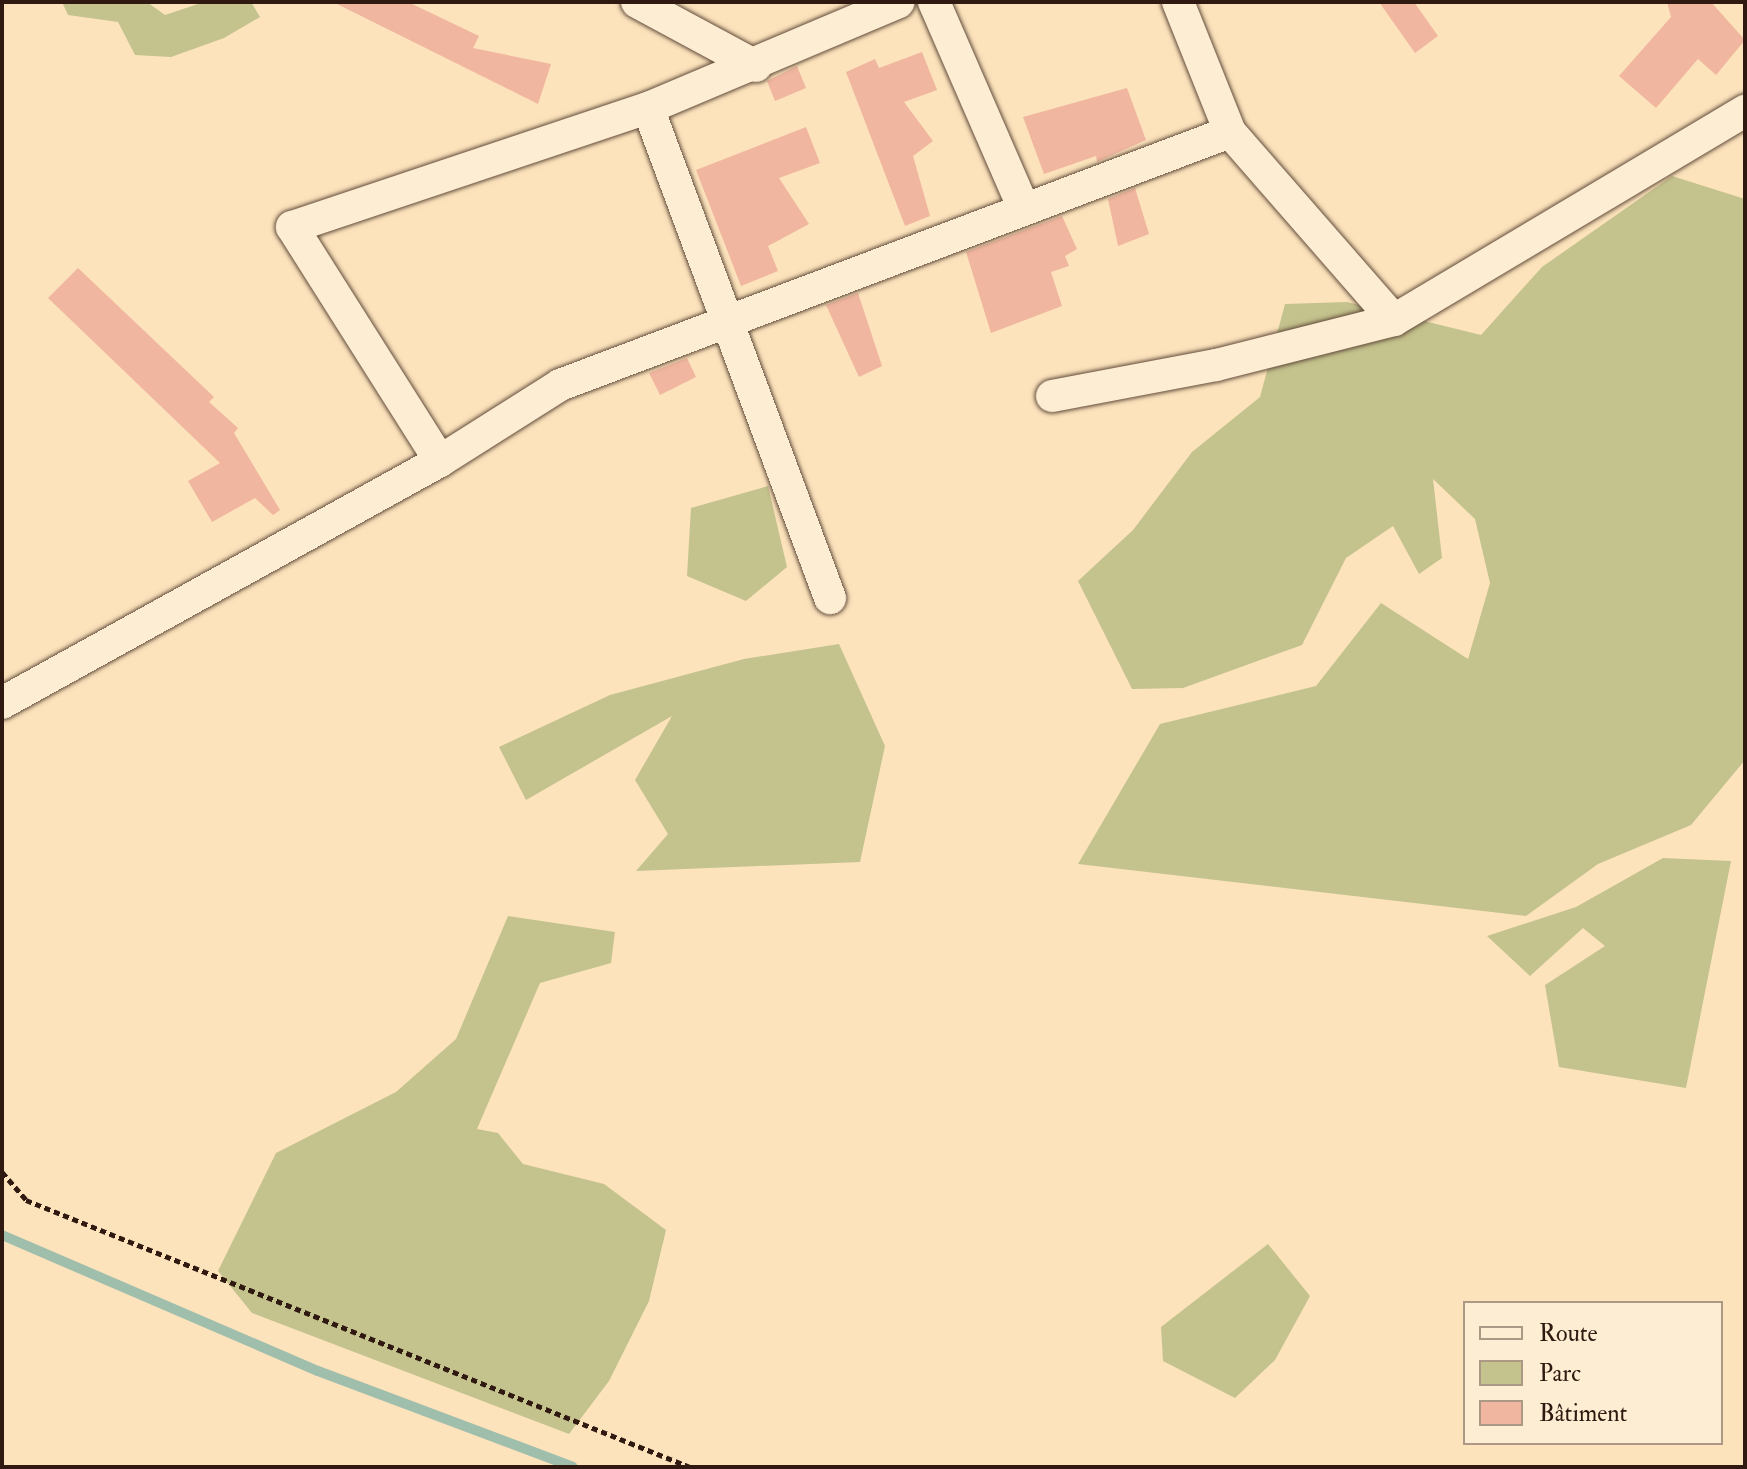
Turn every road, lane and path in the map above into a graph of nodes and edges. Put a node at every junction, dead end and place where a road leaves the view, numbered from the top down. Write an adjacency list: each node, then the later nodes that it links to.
1 (637, 2): 5 (street)
2 (899, 2): 5 (street)
3 (934, 2): 9 (street)
4 (1178, 2): 8 (street)
5 (756, 66): 6 (street)
6 (648, 108): 11 (street); 13 (street)
7 (1745, 111): 10 (street)
8 (1230, 132): 9 (street); 10 (street)
9 (1024, 209): 11 (street)
10 (1394, 320): 12 (street)
11 (727, 321): 13 (street); 14 (street)
12 (1052, 396)
13 (440, 461): 15 (street)
14 (830, 598)
15 (2, 703)
16 (2, 1172): 17 (path)
17 (690, 1467)

